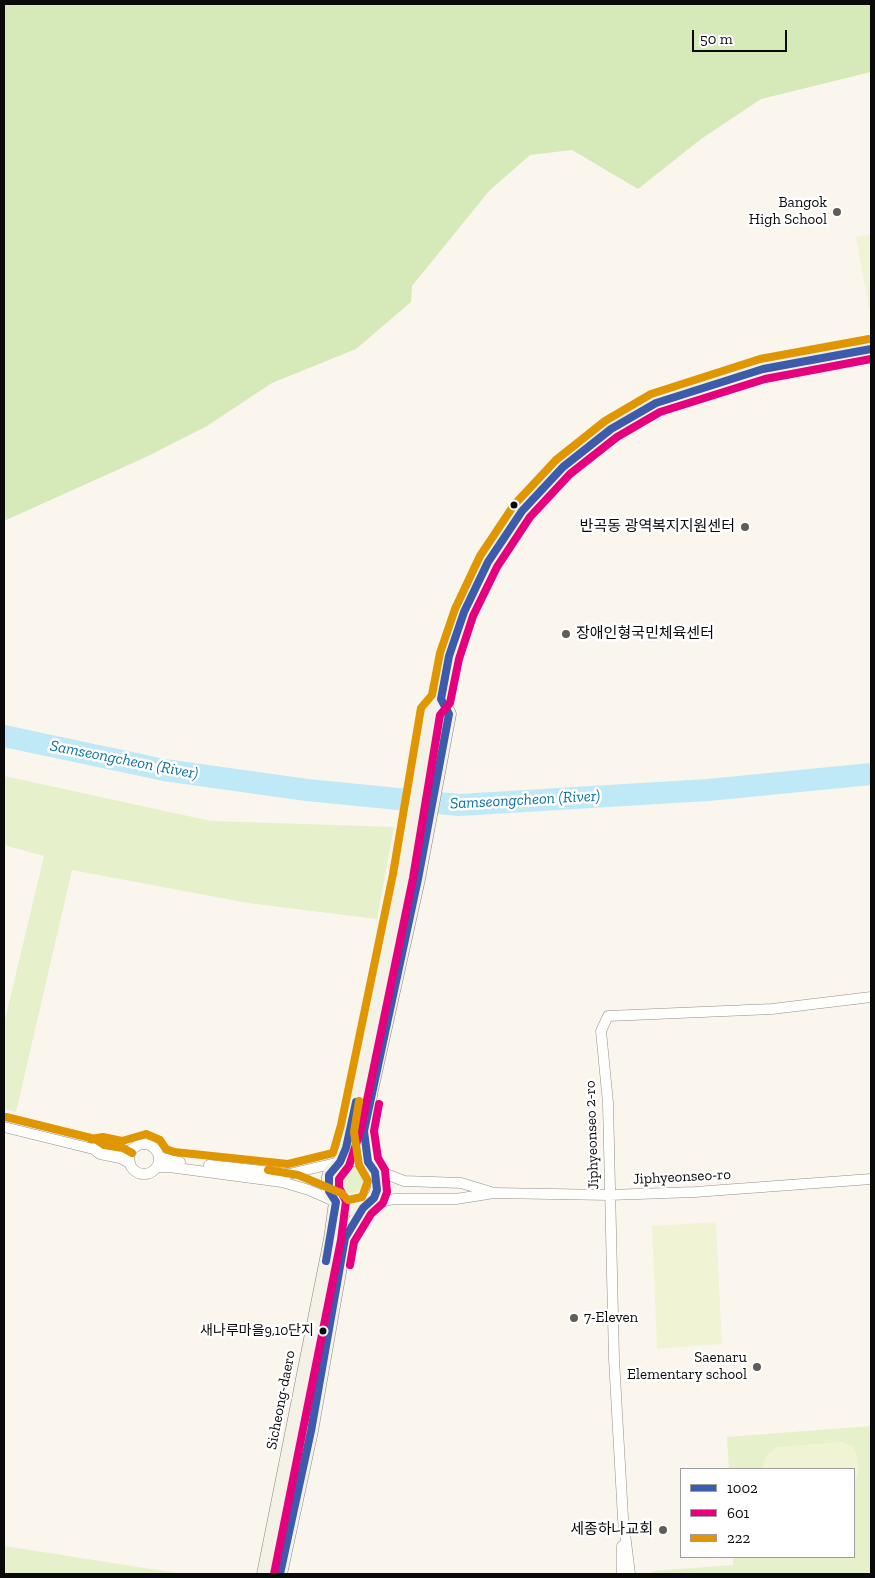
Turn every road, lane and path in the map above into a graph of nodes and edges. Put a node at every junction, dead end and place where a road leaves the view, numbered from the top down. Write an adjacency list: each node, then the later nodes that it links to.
1 (871, 349): 2 (street)
2 (442, 698): 8 (street); 10 (street)
3 (871, 997): 13 (street, Jiphyeonseo 2-ro)
4 (4, 1127): 5 (street)
5 (93, 1149): 6 (street); 9 (street)
6 (132, 1150): 7 (street); 9 (street)
7 (158, 1162): 8 (street); 9 (street); 14 (street)
8 (340, 1162): 10 (street); 14 (street)
9 (130, 1163)
10 (370, 1166): 12 (street, Jiphyeonseo-ro); 15 (street)
11 (871, 1179): 13 (street, Jiphyeonseo-ro)
12 (494, 1193): 13 (street, Jiphyeonseo-ro); 15 (street, Jiphyeonseo-ro)
13 (609, 1195): 16 (street, Jiphyeonseo 2-ro)
14 (336, 1202): 15 (street); 17 (street, Sicheong-daero)
15 (366, 1206): 18 (street)
16 (623, 1518): 19 (street, Jiphyeonseo 2-ro); 20 (street, Jiphyeonseo 2-ro)
17 (264, 1574)
18 (280, 1574)
19 (622, 1574)
20 (630, 1574)

